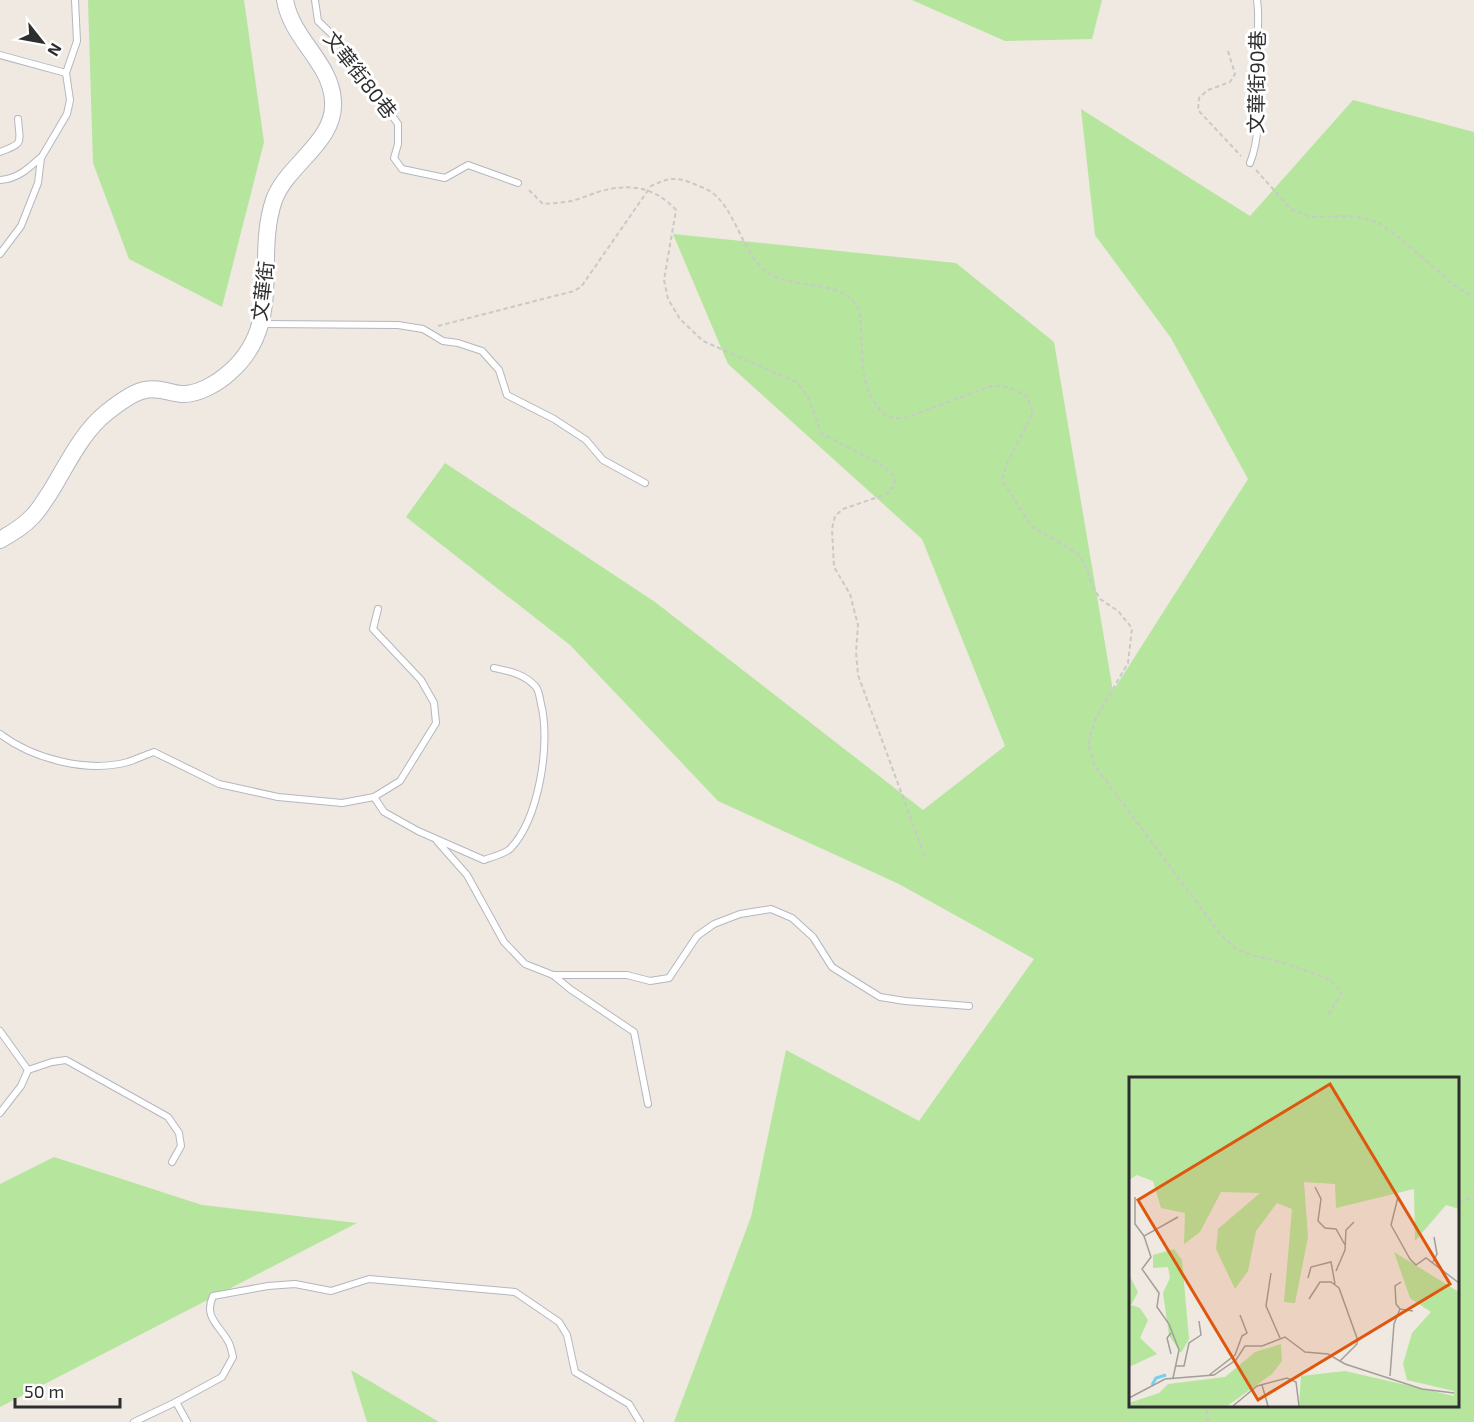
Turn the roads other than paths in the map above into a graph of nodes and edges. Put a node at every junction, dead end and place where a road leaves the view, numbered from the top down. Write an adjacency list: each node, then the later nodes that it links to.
1 (75, 0): 6 (lane)
2 (285, 0): 14 (street, 文華街)
3 (315, 0): 12 (lane, 文華街80巷)
4 (1257, 0): 10 (lane, 文華街90巷)
5 (0, 55): 6 (lane)
6 (66, 73): 9 (lane)
7 (18, 119): 8 (lane)
8 (0, 152)
9 (41, 158): 11 (lane); 13 (lane)
10 (1250, 163)
11 (0, 180)
12 (518, 183)
13 (0, 254)
14 (260, 324): 15 (lane); 16 (street, 文華街)
15 (645, 483)
16 (0, 540)
17 (378, 609): 20 (lane)
18 (495, 668): 21 (lane)
19 (0, 734): 20 (lane)
20 (374, 797): 21 (lane)
21 (434, 838): 22 (lane)
22 (553, 975): 23 (lane); 26 (lane)
23 (969, 1006)
24 (0, 1031): 25 (lane)
25 (28, 1070): 27 (lane); 28 (lane)
26 (648, 1104)
27 (0, 1113)
28 (172, 1162)
29 (176, 1402): 30 (lane); 31 (lane); 32 (lane)
30 (134, 1422)
31 (187, 1422)
32 (640, 1422)

